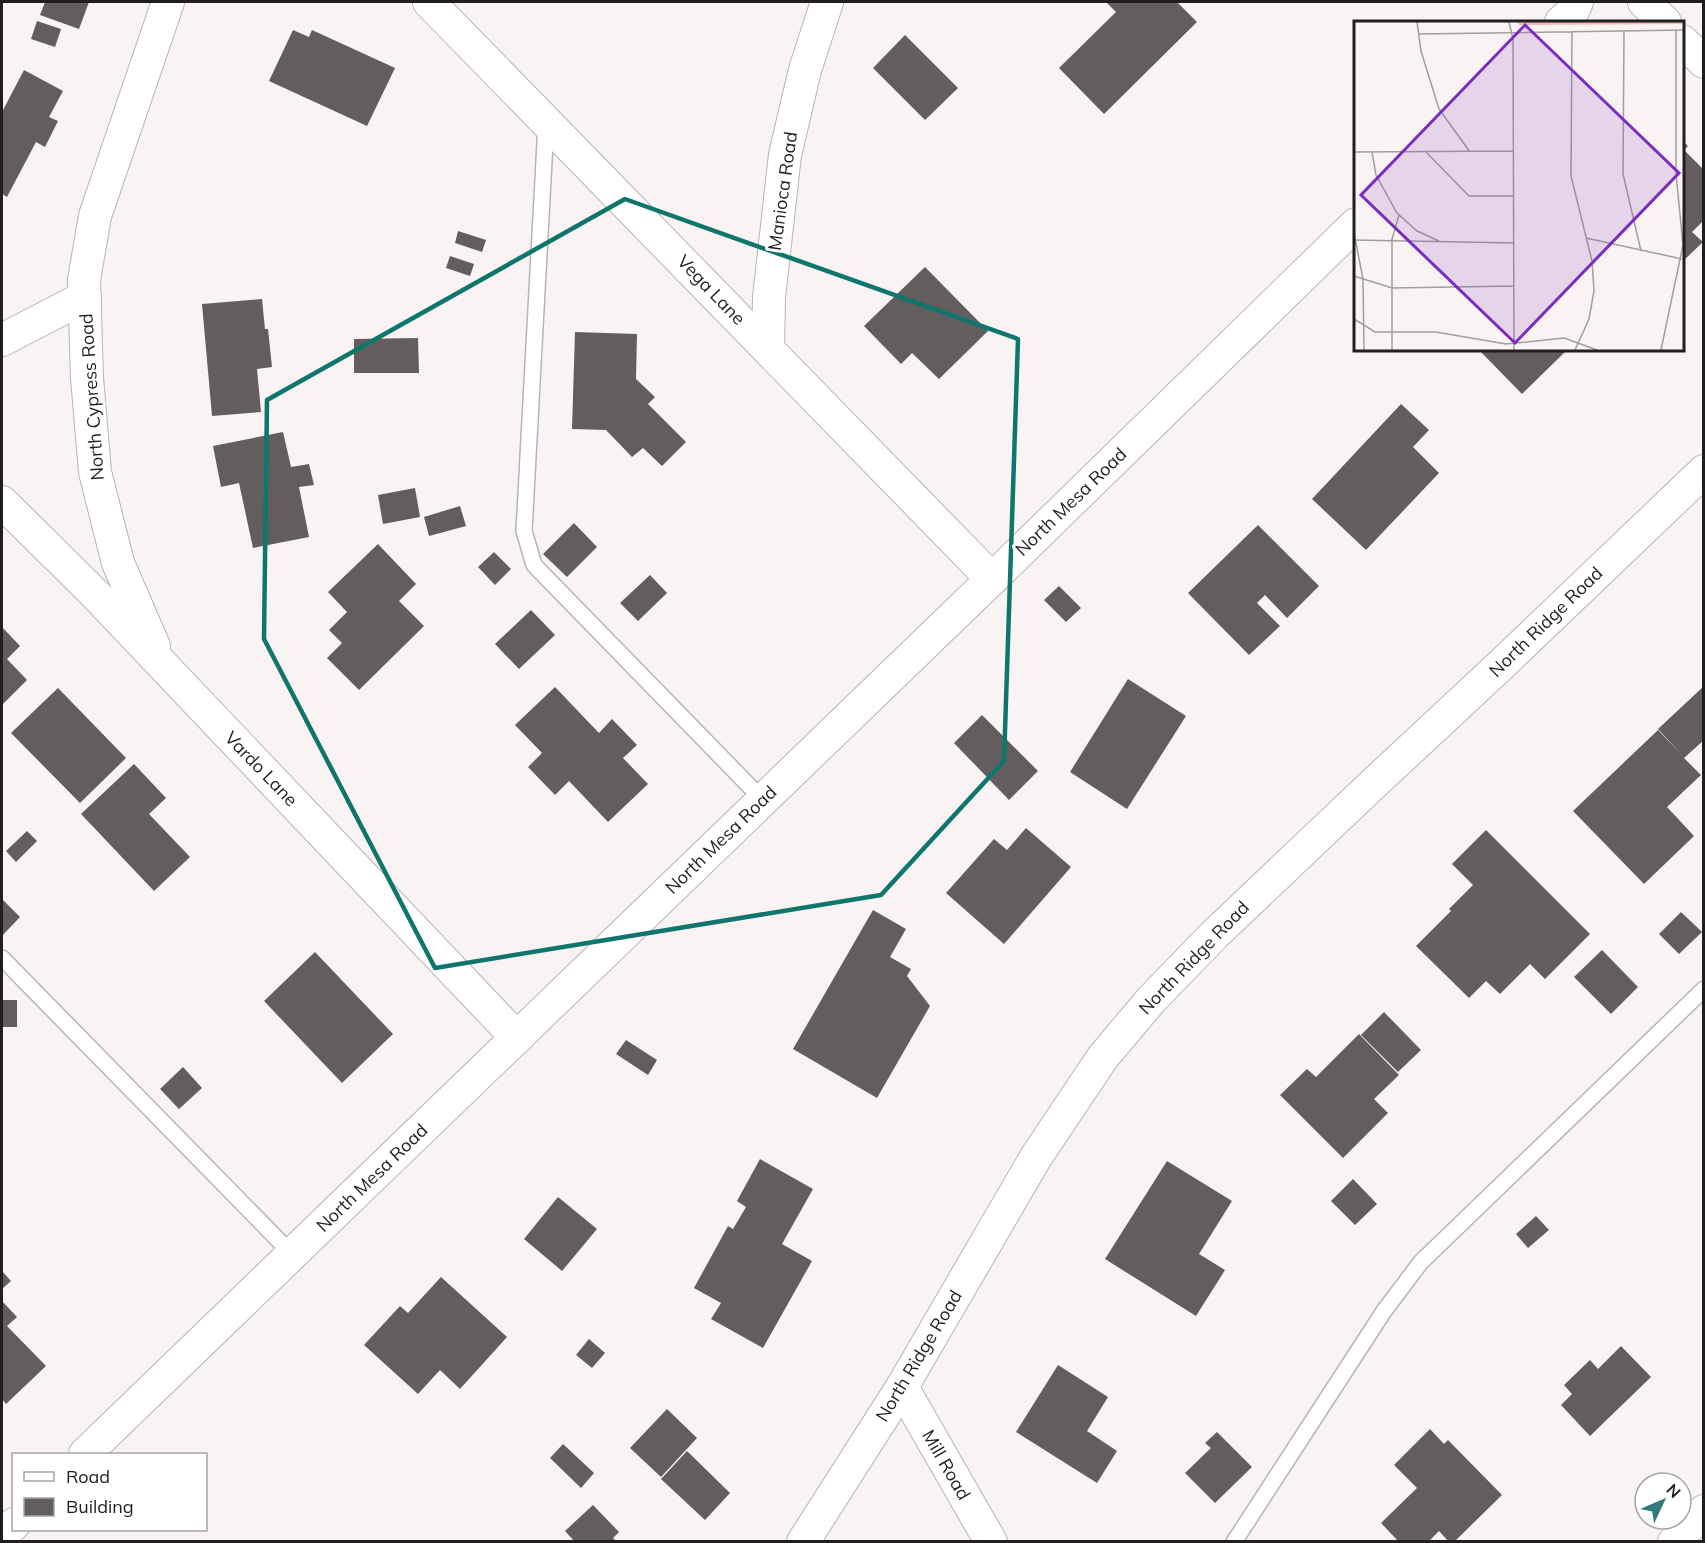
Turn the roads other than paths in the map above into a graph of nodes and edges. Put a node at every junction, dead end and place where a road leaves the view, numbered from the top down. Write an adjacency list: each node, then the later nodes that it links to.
1 (168, 2): 12 (street, North Cypress Road)
2 (429, 2): 10 (street, Vega Lane)
3 (827, 2): 14 (street, Manioca Road)
4 (1577, 2): 6 (street)
5 (1644, 2): 7 (street)
6 (1562, 21)
7 (1664, 21)
8 (1684, 42): 9 (street)
9 (1704, 62)
10 (546, 122): 14 (street, Vega Lane); 19 (lane)
11 (1354, 226): 17 (street, North Mesa Road)
12 (85, 297): 13 (street, North Cypress Road); 18 (street, North Cypress Road)
13 (2, 340)
14 (768, 349): 17 (street, Vega Lane)
15 (1704, 471): 24 (street, North Ridge Road)
16 (2, 502): 18 (street, Vardo Lane)
17 (992, 579): 19 (street, North Mesa Road)
18 (162, 666): 22 (street, Vardo Lane)
19 (763, 800): 22 (street, North Mesa Road)
20 (2, 958): 23 (lane)
21 (1704, 989): 29 (lane)
22 (517, 1038): 23 (street, North Mesa Road)
23 (292, 1254): 25 (street, North Mesa Road)
24 (902, 1387): 27 (street, North Ridge Road); 28 (street, Mill Road)
25 (87, 1453)
26 (1704, 1511): 30 (street)
27 (803, 1542)
28 (991, 1542)
29 (1234, 1542)
30 (1674, 1542)

